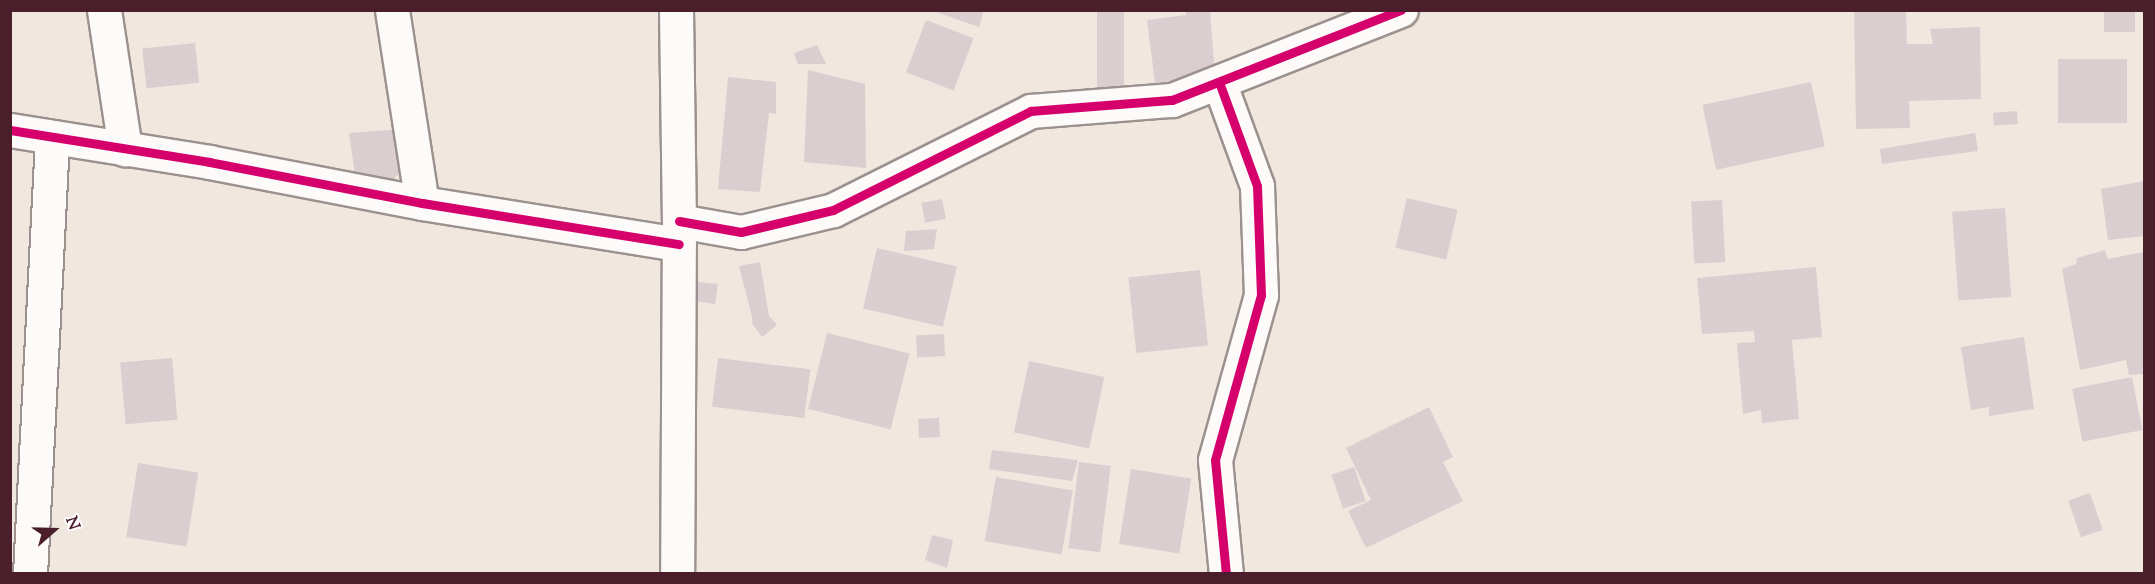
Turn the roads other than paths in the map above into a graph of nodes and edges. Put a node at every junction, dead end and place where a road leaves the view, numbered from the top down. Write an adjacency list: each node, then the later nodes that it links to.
1 (104, 10): 8 (street)
2 (392, 10): 9 (street)
3 (676, 10): 10 (street)
4 (1401, 10): 5 (street)
5 (1219, 82): 10 (street); 13 (street)
6 (10, 130): 7 (street)
7 (51, 137): 8 (street); 11 (street)
8 (125, 149): 9 (street)
9 (422, 203): 10 (street)
10 (679, 232): 12 (street)
11 (30, 573)
12 (677, 573)
13 (1226, 573)

